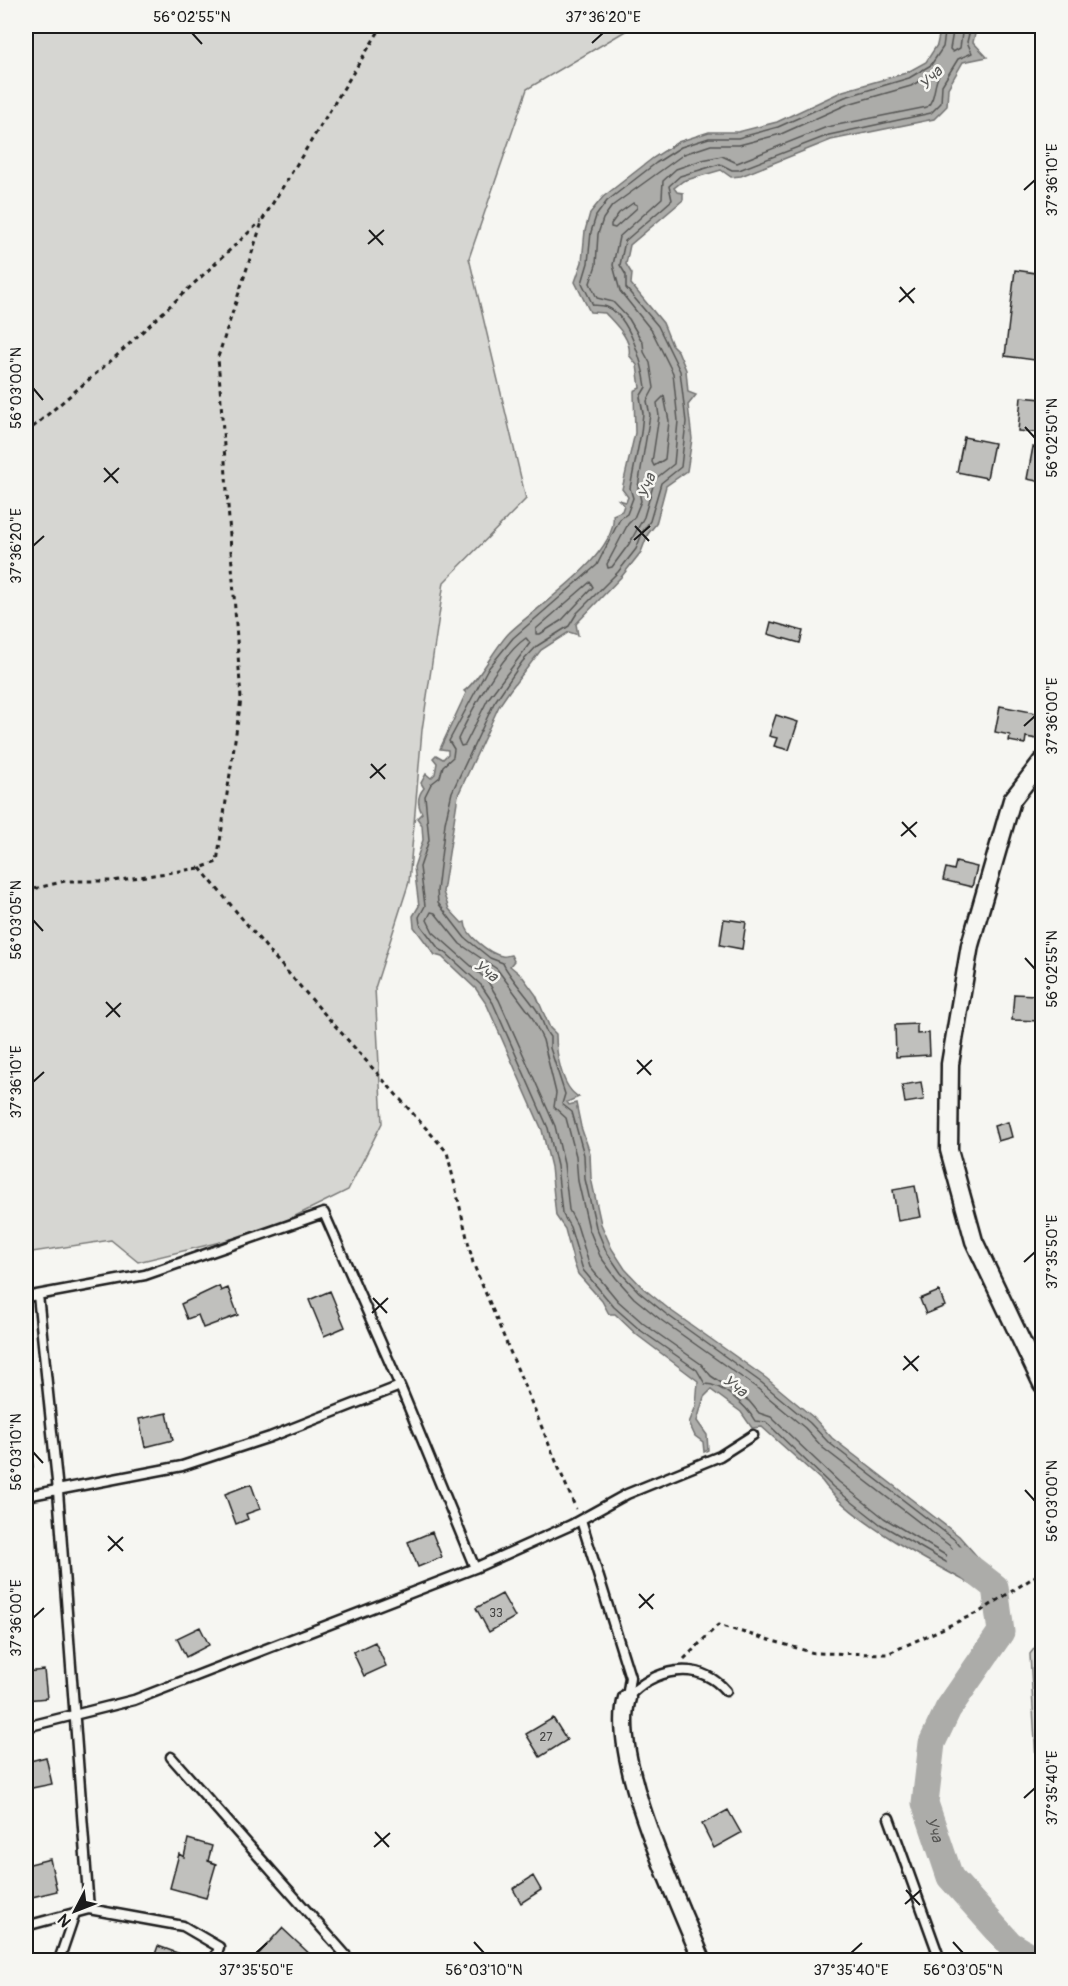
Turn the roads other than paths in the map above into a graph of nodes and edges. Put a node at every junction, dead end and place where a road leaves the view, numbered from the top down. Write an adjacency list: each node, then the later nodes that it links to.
1 (1042, 761): 4 (street)
2 (38, 1294): 3 (lane); 5 (lane); 7 (lane)
3 (26, 1297)
4 (1042, 1384)
5 (400, 1386): 7 (lane); 10 (lane)
6 (753, 1435): 9 (lane)
7 (58, 1491): 8 (lane); 13 (lane)
8 (26, 1496)
9 (580, 1520): 10 (lane); 12 (lane)
10 (475, 1568): 13 (lane)
11 (726, 1691): 12 (lane)
12 (627, 1698): 23 (street)
13 (75, 1714): 14 (lane); 17 (lane)
14 (26, 1727)
15 (171, 1757): 22 (lane)
16 (889, 1818): 24 (lane)
17 (89, 1909): 18 (lane); 21 (lane)
18 (75, 1913): 19 (lane); 20 (lane)
19 (26, 1926)
20 (59, 1960)
21 (215, 1960)
22 (350, 1960)
23 (702, 1960)
24 (923, 1960)

